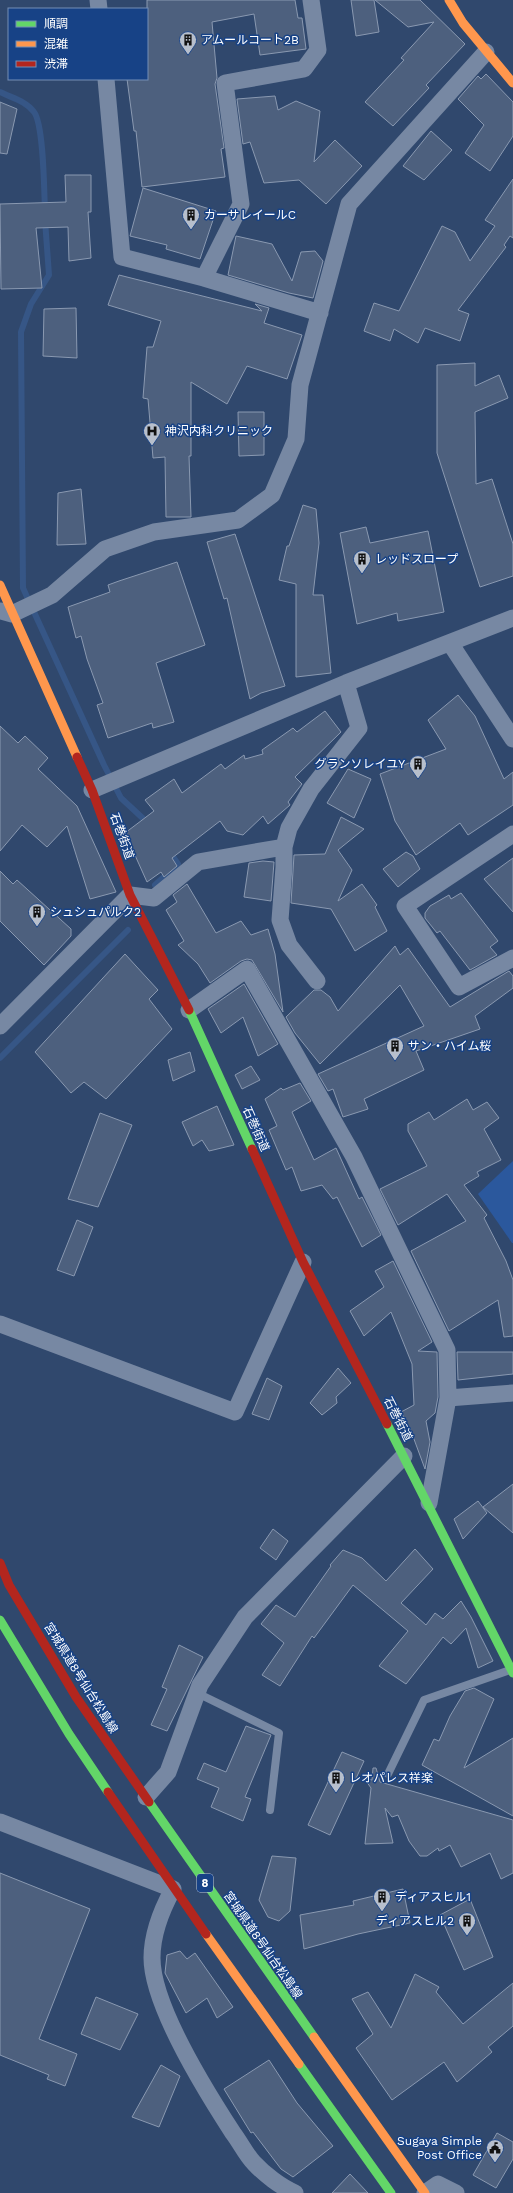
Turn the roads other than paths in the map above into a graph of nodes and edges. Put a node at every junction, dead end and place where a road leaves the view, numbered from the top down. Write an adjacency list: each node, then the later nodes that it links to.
1 (311, 0): 6 (street)
2 (449, 0): 3 (main road)
3 (486, 52): 5 (main road); 7 (street)
4 (106, 80): 6 (street)
5 (513, 82)
6 (204, 278): 7 (street)
7 (320, 313): 9 (street)
8 (0, 585): 9 (main road, 石巻街道)
9 (10, 612): 14 (main road, 石巻街道)
10 (513, 618): 11 (street)
11 (450, 643): 12 (street); 13 (street)
12 (346, 683): 14 (street); 16 (street)
13 (513, 739)
14 (96, 788): 17 (main road, 石巻街道)
15 (513, 834): 18 (street)
16 (284, 847): 17 (street); 19 (street)
17 (130, 895): 20 (main road, 石巻街道); 21 (street)
18 (513, 958)
19 (317, 981)
20 (190, 1010): 22 (main road, 石巻街道); 25 (street)
21 (0, 1026)
22 (303, 1262): 23 (street); 26 (main road, 石巻街道)
23 (0, 1324)
24 (513, 1394): 25 (street)
25 (448, 1398): 27 (street)
26 (404, 1456): 27 (main road, 石巻街道); 31 (street)
27 (429, 1503): 30 (main road, 石巻街道)
28 (0, 1563): 33 (main road, 宮城県道8号仙台松島線 / 8)
29 (0, 1620): 36 (main road)
30 (512, 1672): 32 (lane)
31 (197, 1693): 33 (street); 34 (lane)
32 (388, 1774)
33 (146, 1798): 39 (main road, 宮城県道8号仙台松島線 / 8)
34 (270, 1810)
35 (0, 1822): 36 (street)
36 (173, 1889): 37 (street); 38 (main road)
37 (295, 2193)
38 (391, 2193)
39 (425, 2193): 40 (street)
40 (456, 2193)

